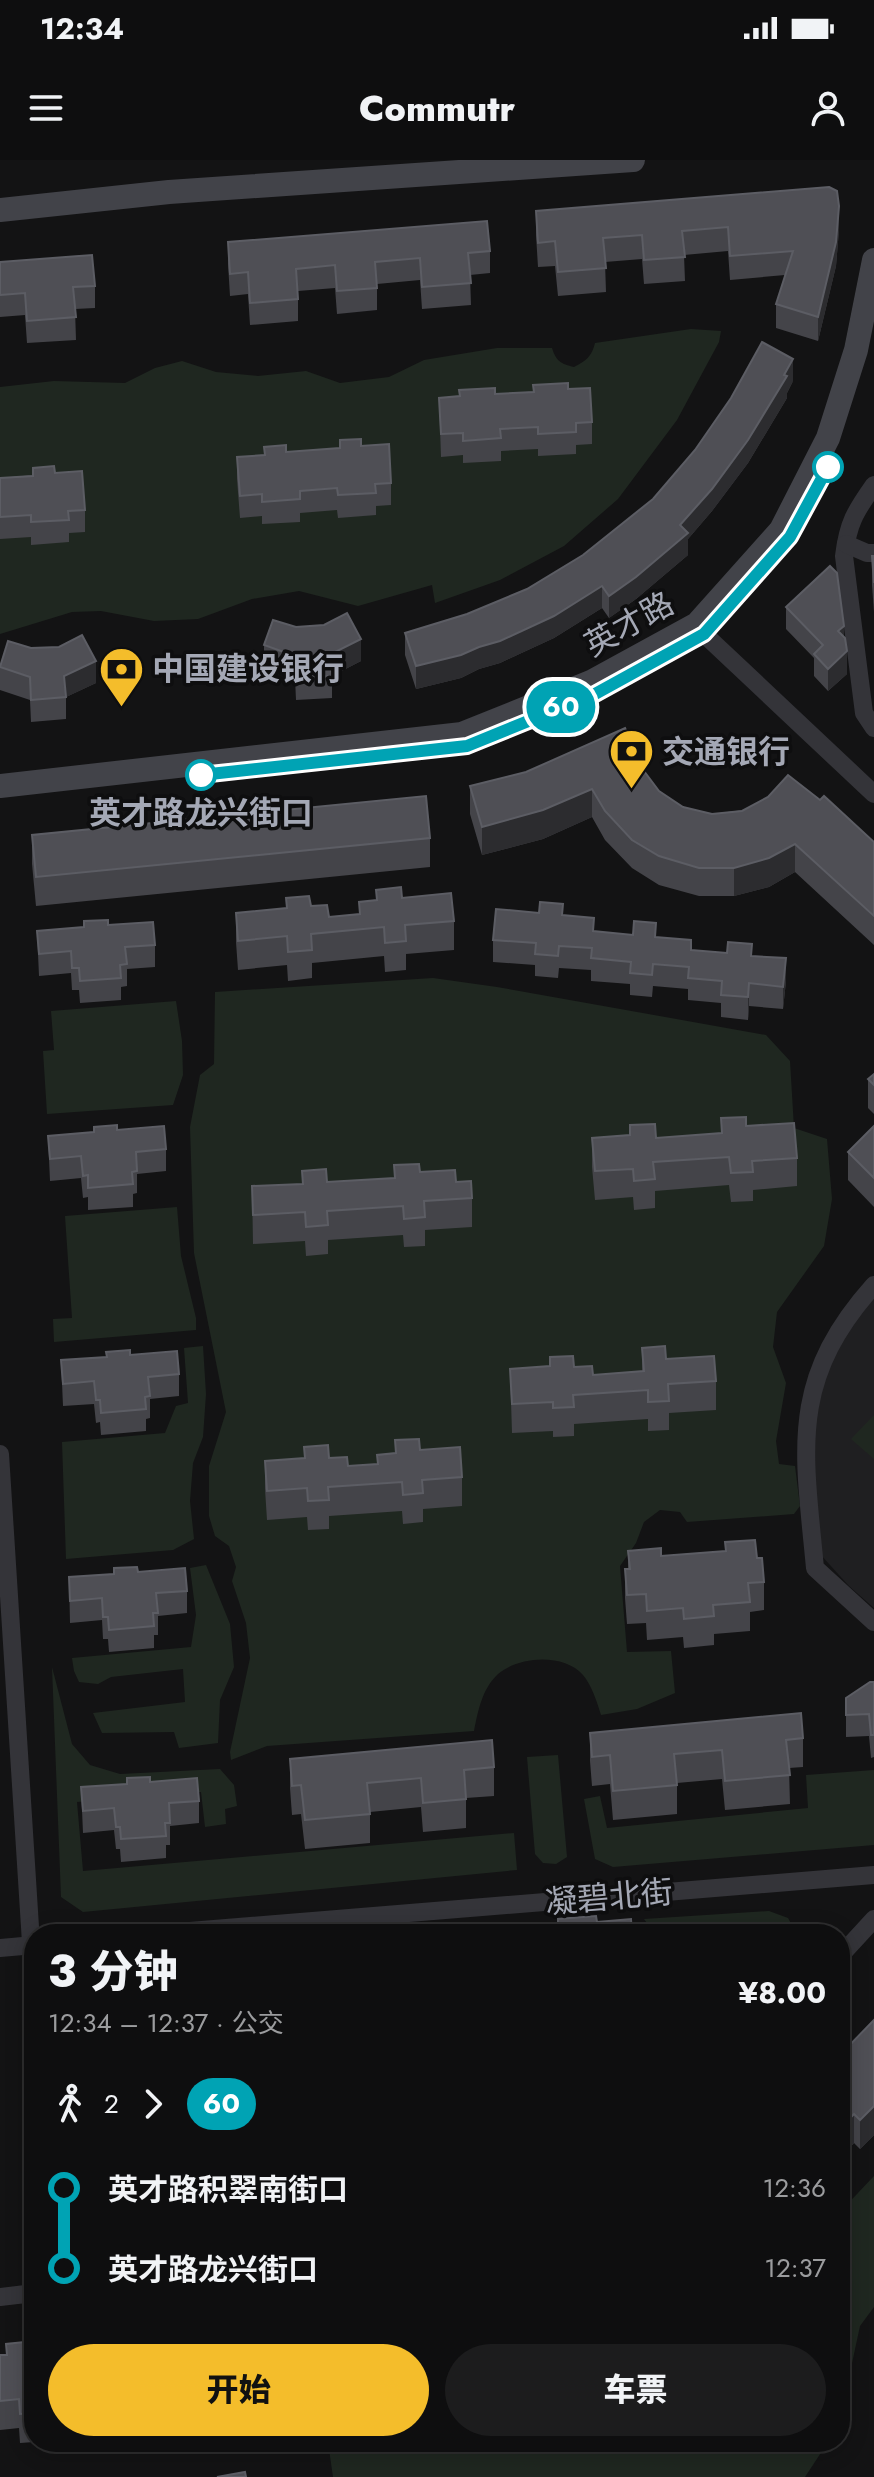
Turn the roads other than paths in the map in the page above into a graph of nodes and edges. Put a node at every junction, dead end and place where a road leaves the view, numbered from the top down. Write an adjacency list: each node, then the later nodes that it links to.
1 (633, 160): 2 (main road)
2 (0, 210)
3 (874, 260): 11 (main road, 英才路)
4 (874, 335): 8 (main road, 英才路)
5 (874, 485): 6 (street)
6 (846, 544): 7 (street); 9 (street)
7 (874, 553)
8 (704, 634): 12 (street); 13 (main road, 英才路)
9 (865, 655): 10 (street)
10 (874, 728)
11 (0, 786)
12 (874, 794)
13 (0, 798)
14 (874, 1285): 16 (street)
15 (0, 1454): 19 (street)
16 (874, 1622)
17 (874, 1875): 20 (street, 凝碧北街)
18 (874, 1919): 21 (street)
19 (32, 1924)
20 (275, 1924)
21 (850, 1945)
22 (24, 1946): 23 (street)
23 (0, 1948)
24 (24, 2294): 25 (street)
25 (0, 2297)

